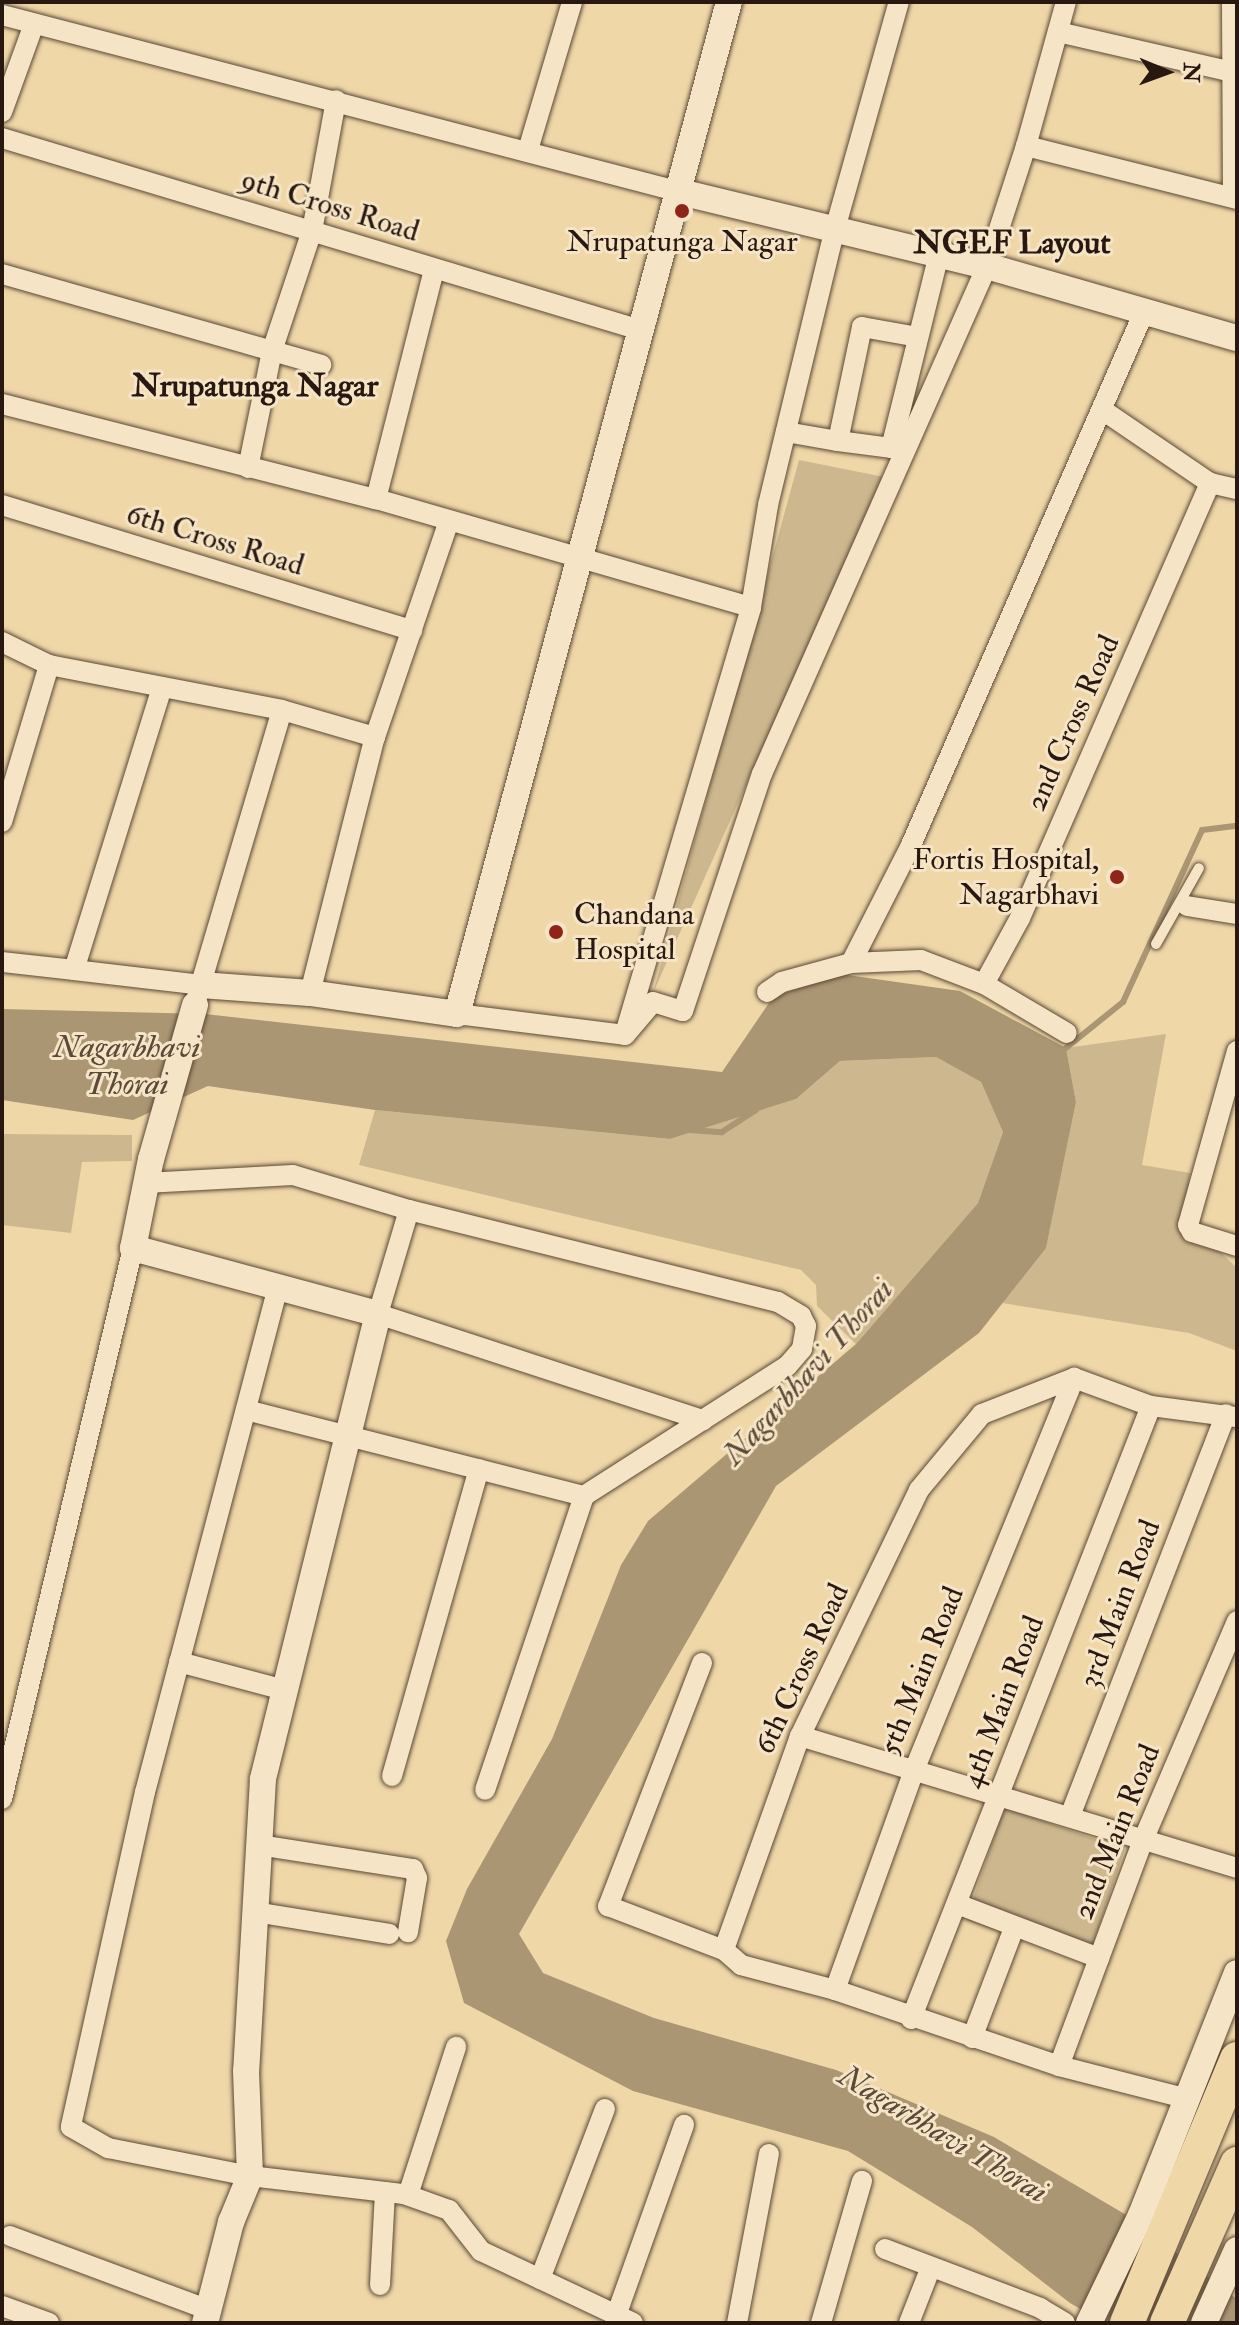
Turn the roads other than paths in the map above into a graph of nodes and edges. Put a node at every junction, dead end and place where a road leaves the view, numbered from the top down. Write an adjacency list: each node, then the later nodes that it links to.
1 (572, 2): 14 (street)
2 (729, 2): 15 (street)
3 (899, 2): 17 (street)
4 (1066, 2): 8 (street)
5 (1232, 2): 9 (street)
6 (2, 15): 7 (street)
7 (34, 24): 10 (street); 11 (street)
8 (1058, 32): 9 (street); 13 (street)
9 (1232, 72): 16 (street)
10 (336, 100): 14 (street); 18 (street)
11 (2, 112)
12 (2, 138): 18 (street, 9th Cross Road)
13 (1026, 146): 16 (street); 20 (street)
14 (528, 150): 15 (street)
15 (676, 191): 17 (street); 24 (street)
16 (1235, 198)
17 (835, 229): 19 (street); 31 (street)
18 (312, 231): 21 (street, 9th Cross Road); 27 (street)
19 (939, 254): 20 (street); 25 (street)
20 (987, 266): 23 (street); 61 (street)
21 (434, 269): 24 (street, 9th Cross Road); 36 (street)
22 (2, 274): 27 (street)
23 (1144, 312): 26 (street); 30 (street)
24 (640, 330): 39 (street)
25 (918, 337): 32 (street); 32 (street)
26 (1237, 338)
27 (272, 351): 28 (street); 33 (street)
28 (321, 365)
29 (2, 404): 33 (street)
30 (1104, 411): 34 (street); 53 (street)
31 (786, 432): 32 (street); 40 (street)
32 (838, 441)
33 (248, 468): 36 (street)
34 (1210, 483): 35 (street); 55 (street, 2nd Cross Road)
35 (1237, 489)
36 (376, 499): 38 (street)
37 (2, 505): 41 (street, 6th Cross Road)
38 (449, 521): 39 (street); 41 (street)
39 (579, 556): 40 (street); 59 (street)
40 (751, 607): 61 (street)
41 (412, 630): 46 (street)
42 (2, 642): 43 (street)
43 (49, 665): 44 (street); 47 (street)
44 (162, 687): 45 (street); 54 (street)
45 (282, 710): 46 (street); 58 (street)
46 (375, 737): 57 (street)
47 (2, 822)
48 (1199, 868): 49 (lane)
49 (1184, 904): 50 (street); 51 (lane)
50 (1237, 914)
51 (1156, 944)
52 (2, 962): 54 (street)
53 (851, 963): 55 (street); 56 (street)
54 (74, 970): 58 (street)
55 (984, 984): 60 (street)
56 (767, 992)
57 (310, 993): 58 (street); 59 (street)
58 (198, 995): 63 (street)
59 (457, 1014): 61 (street)
60 (1067, 1033)
61 (625, 1035)
62 (1237, 1051): 65 (street)
63 (148, 1171): 64 (street); 66 (street)
64 (409, 1210): 68 (street); 73 (street)
65 (1237, 1246)
66 (133, 1248): 67 (street); 85 (street)
67 (278, 1287): 68 (street); 71 (street)
68 (378, 1314): 73 (street); 74 (street)
69 (1074, 1378): 70 (street); 81 (street, 6th Cross Road); 82 (street, 5th Main Road)
70 (1151, 1406): 72 (street); 86 (street, 4th Main Road)
71 (246, 1410): 74 (street); 78 (street)
72 (1232, 1416): 87 (street, 3rd Main Road)
73 (703, 1420): 76 (street)
74 (351, 1437): 75 (street); 80 (street)
75 (479, 1469): 76 (street); 83 (street)
76 (584, 1496): 84 (street)
77 (1237, 1621): 88 (street, 2nd Main Road)
78 (179, 1662): 80 (street); 108 (street)
79 (702, 1663): 94 (street)
80 (284, 1690): 89 (street)
81 (800, 1736): 82 (street); 94 (street, 6th Cross Road)
82 (913, 1773): 86 (street); 97 (street, 5th Main Road)
83 (392, 1776)
84 (485, 1790)
85 (2, 1799)
86 (998, 1799): 87 (street); 91 (street, 4th Main Road)
87 (1070, 1816): 88 (street)
88 (1144, 1838): 90 (street); 95 (street, 2nd Main Road)
89 (259, 1845): 92 (street); 92 (street)
90 (1237, 1868)
91 (957, 1904): 93 (street); 98 (street, 4th Main Road)
92 (255, 1912): 108 (street)
93 (1014, 1928): 95 (street); 99 (street)
94 (724, 1950): 97 (street)
95 (1099, 1958): 102 (street, 2nd Main Road)
96 (1237, 1973): 103 (street)
97 (835, 1990): 98 (street)
98 (911, 2019): 99 (street)
99 (972, 2038): 102 (street)
100 (456, 2047): 111 (street)
101 (1237, 2059): 112 (highway)
102 (1059, 2066): 103 (street)
103 (1188, 2099): 112 (street)
104 (605, 2109): 117 (street)
105 (684, 2125): 121 (street)
106 (769, 2154): 124 (street)
107 (1237, 2164): 129 (highway)
108 (250, 2176): 110 (street); 120 (street)
109 (862, 2181): 125 (street)
110 (385, 2192): 111 (street); 118 (street)
111 (408, 2195): 117 (street)
112 (1155, 2223): 122 (street); 128 (highway)
113 (10, 2236): 120 (street)
114 (885, 2249): 116 (street)
115 (1237, 2250): 130 (street)
116 (931, 2267): 126 (street); 127 (street)
117 (540, 2279): 121 (street)
118 (380, 2285)
119 (12, 2313): 123 (street)
120 (207, 2316)
121 (624, 2320)
122 (1091, 2321)
123 (49, 2323)
124 (737, 2323)
125 (821, 2323)
126 (909, 2323)
127 (1065, 2323)
128 (1127, 2323)
129 (1167, 2323)
130 (1204, 2323)

